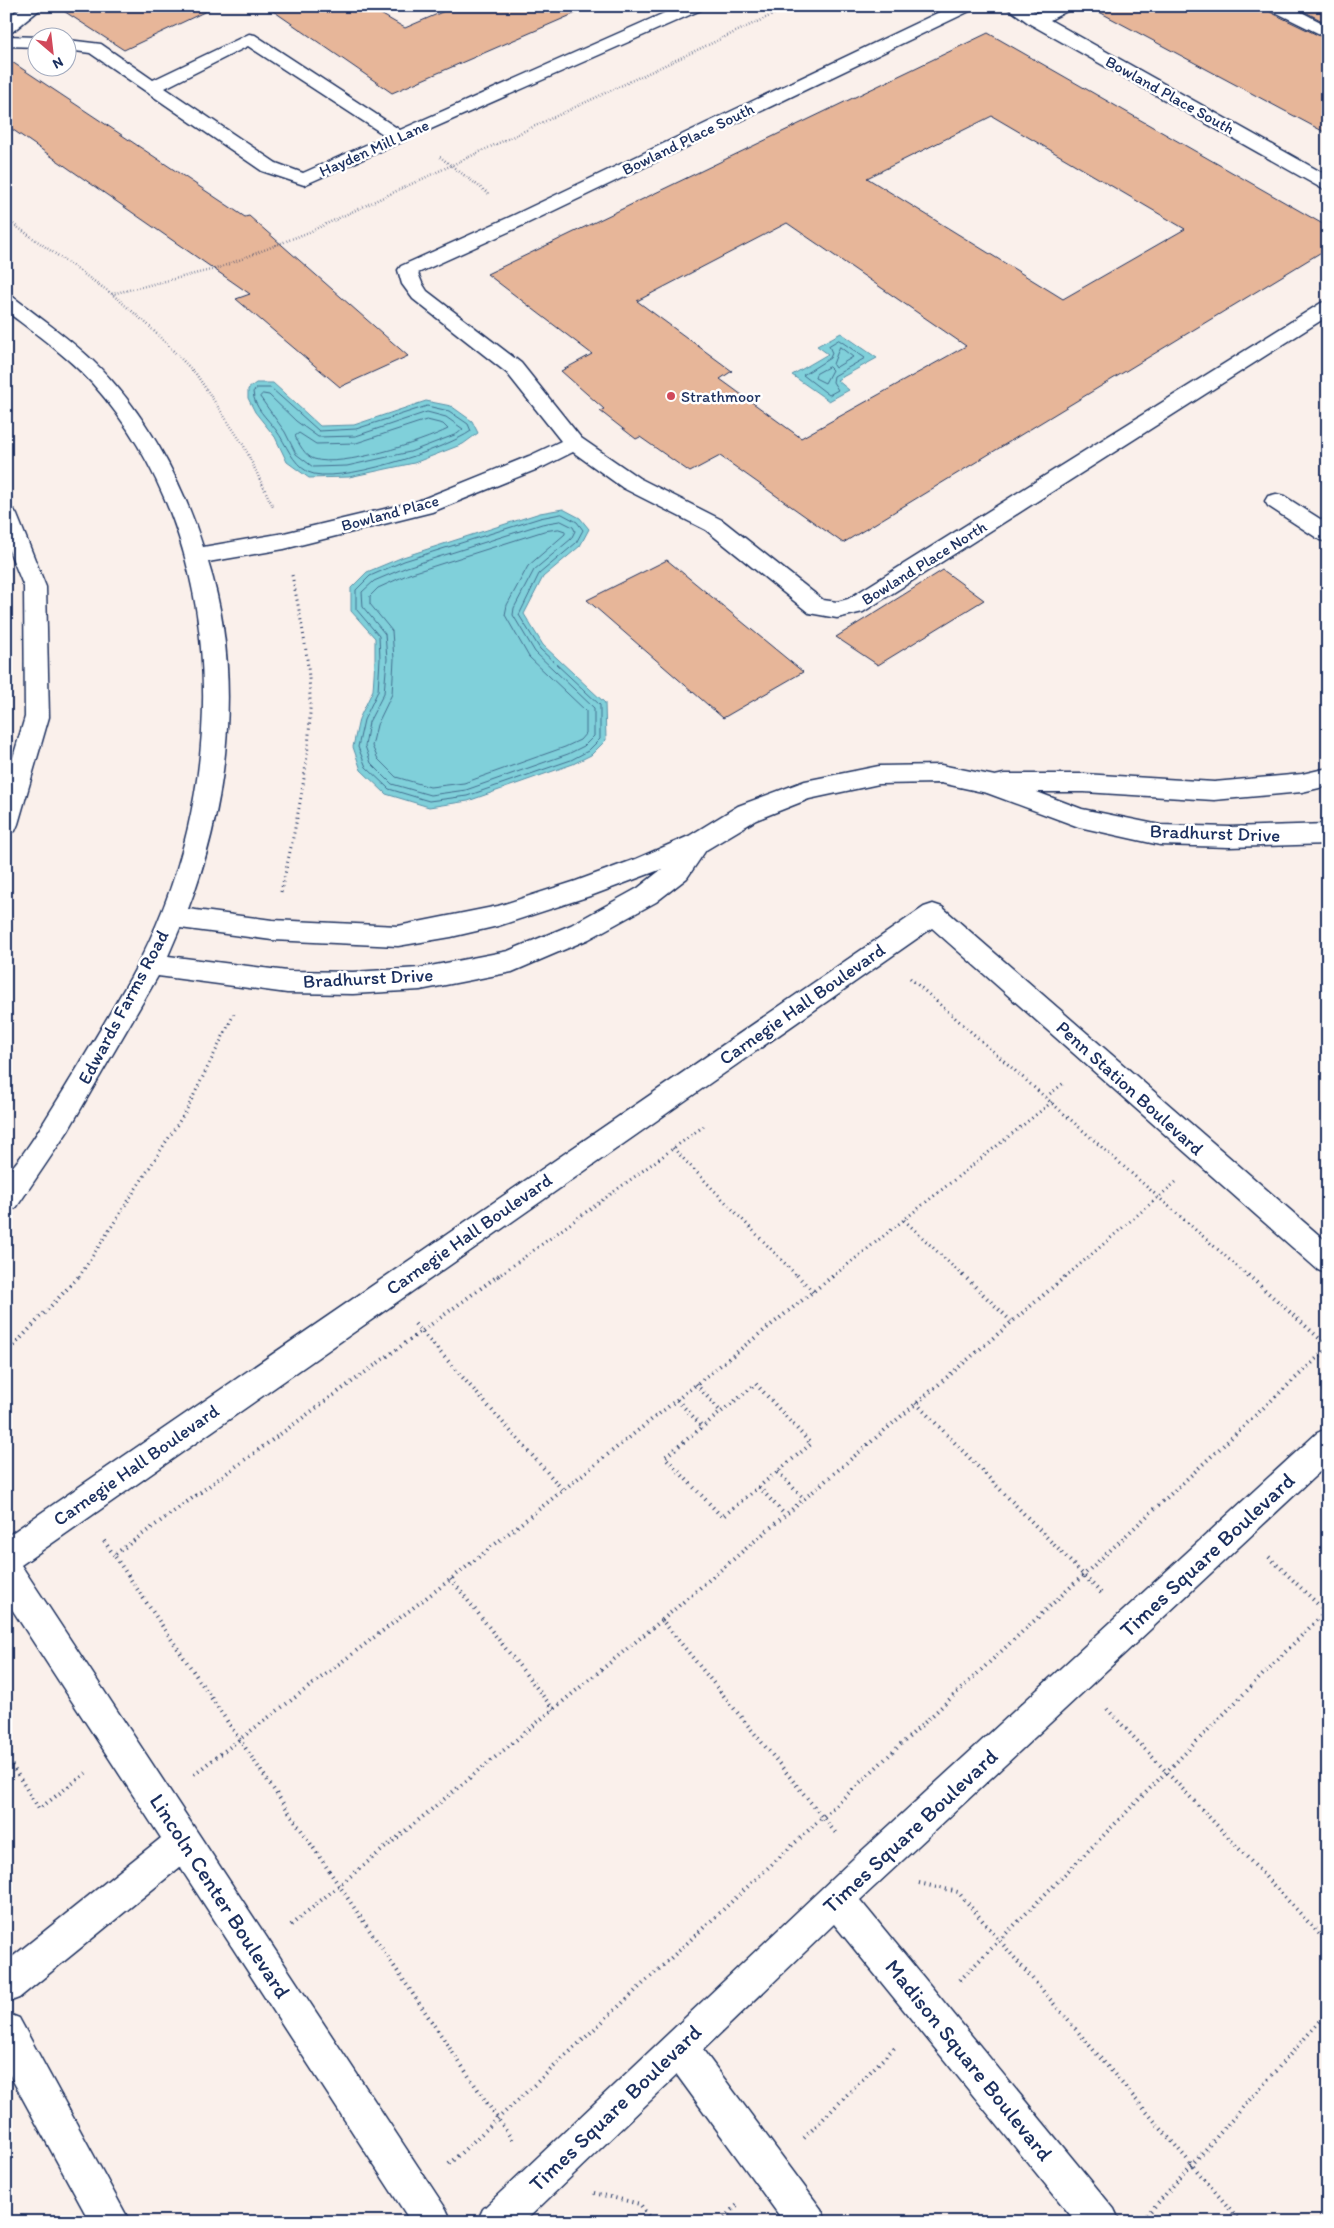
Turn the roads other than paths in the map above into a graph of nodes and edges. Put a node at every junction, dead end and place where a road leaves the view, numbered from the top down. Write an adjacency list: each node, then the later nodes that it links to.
1 (36, 6): 8 (street)
2 (695, 6): 14 (street, Hayden Mill Lane)
3 (966, 6): 16 (street, Bowland Place South)
4 (1013, 6): 7 (street, Bowland Place South)
5 (1063, 6): 7 (street)
6 (1277, 6): 9 (street)
7 (1036, 20): 15 (street, Bowland Place South)
8 (6, 28)
9 (1328, 33)
10 (6, 41): 11 (street)
11 (28, 42)
12 (78, 46): 13 (street, Hayden Mill Lane)
13 (152, 87): 14 (street, Hayden Mill Lane); 14 (street)
14 (399, 137)
15 (1328, 184)
16 (408, 270): 19 (street, Bowland Place North)
17 (6, 301): 23 (street, Edwards Farms Road)
18 (1328, 307): 19 (street, Bowland Place North)
19 (574, 443): 23 (street, Bowland Place)
20 (1276, 501): 22 (street)
21 (6, 515): 26 (street)
22 (1328, 535)
23 (197, 556): 30 (street, Edwards Farms Road)
24 (1328, 777): 25 (street, Bradhurst Drive)
25 (990, 784): 27 (street, Bradhurst Drive); 28 (street, Bradhurst Drive)
26 (6, 824)
27 (1328, 834)
28 (698, 843): 30 (street, Bradhurst Drive); 31 (street, Bradhurst Drive)
29 (933, 914): 33 (street, Penn Station Boulevard); 35 (street, Carnegie Hall Boulevard)
30 (170, 917): 31 (street, Edwards Farms Road)
31 (150, 964): 32 (street, Edwards Farms Road)
32 (6, 1199)
33 (1328, 1261)
34 (1328, 1443): 38 (street, Times Square Boulevard)
35 (6, 1556)
36 (6, 1571): 37 (street, Lincoln Center Boulevard)
37 (184, 1842): 39 (street); 43 (street, Lincoln Center Boulevard)
38 (836, 1899): 41 (street, Times Square Boulevard); 46 (street, Madison Square Boulevard)
39 (6, 1985)
40 (6, 2031): 42 (street)
41 (678, 2047): 44 (street, Times Square Boulevard); 45 (street)
42 (111, 2222)
43 (433, 2222)
44 (496, 2222)
45 (808, 2222)
46 (1101, 2222)

